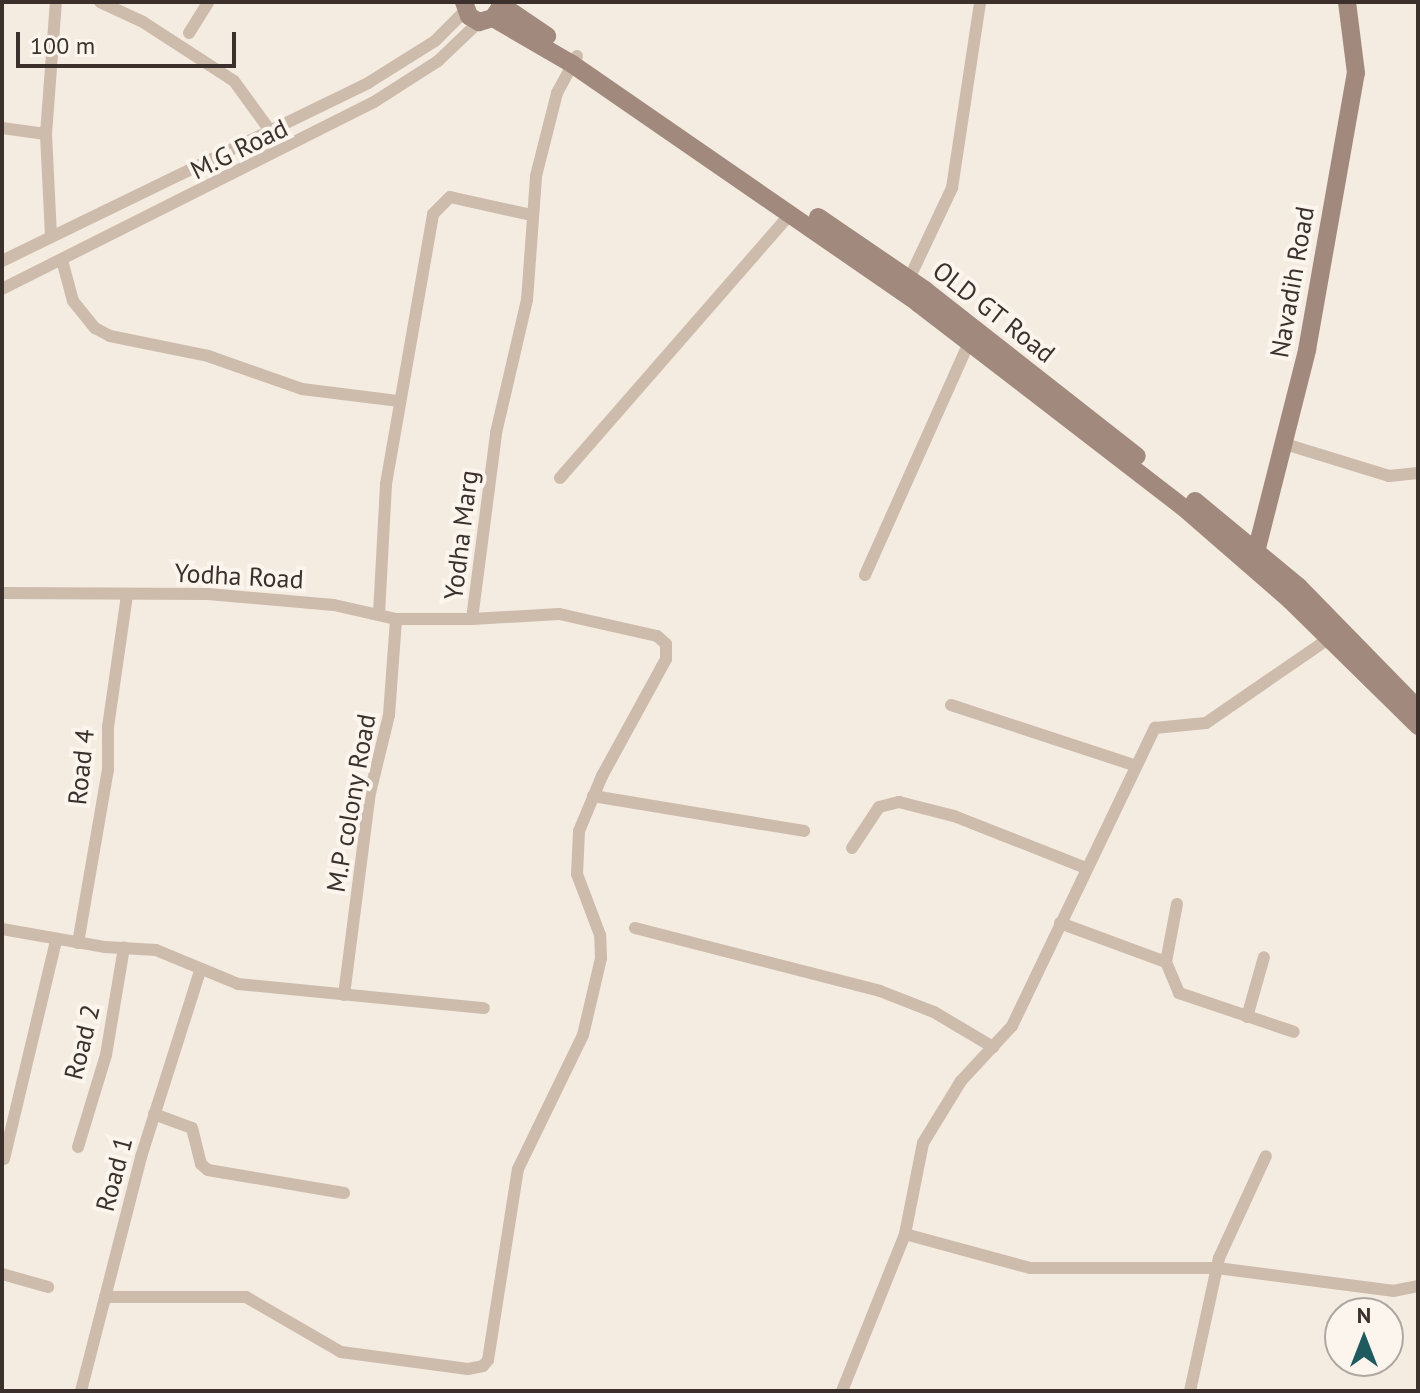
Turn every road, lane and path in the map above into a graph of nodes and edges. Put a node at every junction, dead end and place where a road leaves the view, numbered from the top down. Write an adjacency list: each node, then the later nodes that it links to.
1 (56, 2): 11 (street)
2 (100, 2): 10 (street)
3 (208, 2): 7 (street)
4 (980, 2): 17 (street)
5 (1347, 2): 21 (main road, Navadih Road)
6 (483, 10): 8 (main road, OLD GT Road); 10 (street, M.G Road); 15 (street, M.G Road)
7 (189, 33)
8 (574, 60): 12 (main road, OLD GT Road); 13 (street, Yodha Marg); 17 (main road, OLD GT Road)
9 (2, 128): 11 (street)
10 (271, 132): 14 (street, M.G Road)
11 (46, 134): 14 (street)
12 (791, 213): 19 (main road, OLD GT Road); 23 (street)
13 (531, 215): 20 (street); 30 (street, Yodha Marg)
14 (51, 236): 16 (street, M.G Road)
15 (62, 260): 18 (street, M.G Road); 20 (street)
16 (2, 261)
17 (909, 279): 24 (main road, OLD GT Road)
18 (2, 289)
19 (969, 343): 24 (main road, OLD GT Road); 25 (street)
20 (399, 401): 28 (street)
21 (1285, 444): 22 (street); 24 (main road, Navadih Road)
22 (1418, 473)
23 (560, 478)
24 (1254, 559): 31 (main road, OLD GT Road); 33 (main road, OLD GT Road)
25 (865, 575)
26 (2, 593): 27 (street, Yodha Road)
27 (127, 595): 28 (street, Yodha Road); 45 (street, Road 4)
28 (379, 614): 29 (street, Yodha Road)
29 (396, 619): 30 (street, Yodha Road); 50 (street, M.P colony Road)
30 (472, 619): 36 (street, Yodha Marg)
31 (1328, 639): 34 (main road, OLD GT Road); 35 (street)
32 (951, 705): 35 (street)
33 (1418, 709)
34 (1418, 726)
35 (1134, 765): 39 (street)
36 (593, 796): 37 (street); 65 (street, Yodha Marg)
37 (804, 831)
38 (852, 848): 39 (street)
39 (1086, 868): 41 (street)
40 (1177, 904): 48 (street)
41 (1060, 923): 48 (street); 54 (street)
42 (635, 928): 54 (street)
43 (2, 929): 44 (street)
44 (56, 940): 45 (street); 58 (street)
45 (78, 943): 46 (street)
46 (124, 947): 49 (street); 56 (street, Road 2)
47 (1264, 957): 52 (street)
48 (1166, 962): 52 (street)
49 (200, 971): 50 (street); 55 (street, Road 1)
50 (344, 995): 51 (street)
51 (484, 1008)
52 (1247, 1017): 53 (street)
53 (1294, 1032)
54 (993, 1047): 60 (street)
55 (154, 1114): 59 (street); 65 (street, Road 1)
56 (78, 1147)
57 (1266, 1156): 61 (street)
58 (4, 1159)
59 (344, 1193)
60 (905, 1234): 61 (street); 67 (street)
61 (1217, 1268): 63 (street); 68 (street)
62 (2, 1274): 64 (street)
63 (1418, 1286)
64 (48, 1287)
65 (105, 1297): 66 (street, Road 1)
66 (81, 1391)
67 (842, 1391)
68 (1190, 1391)

